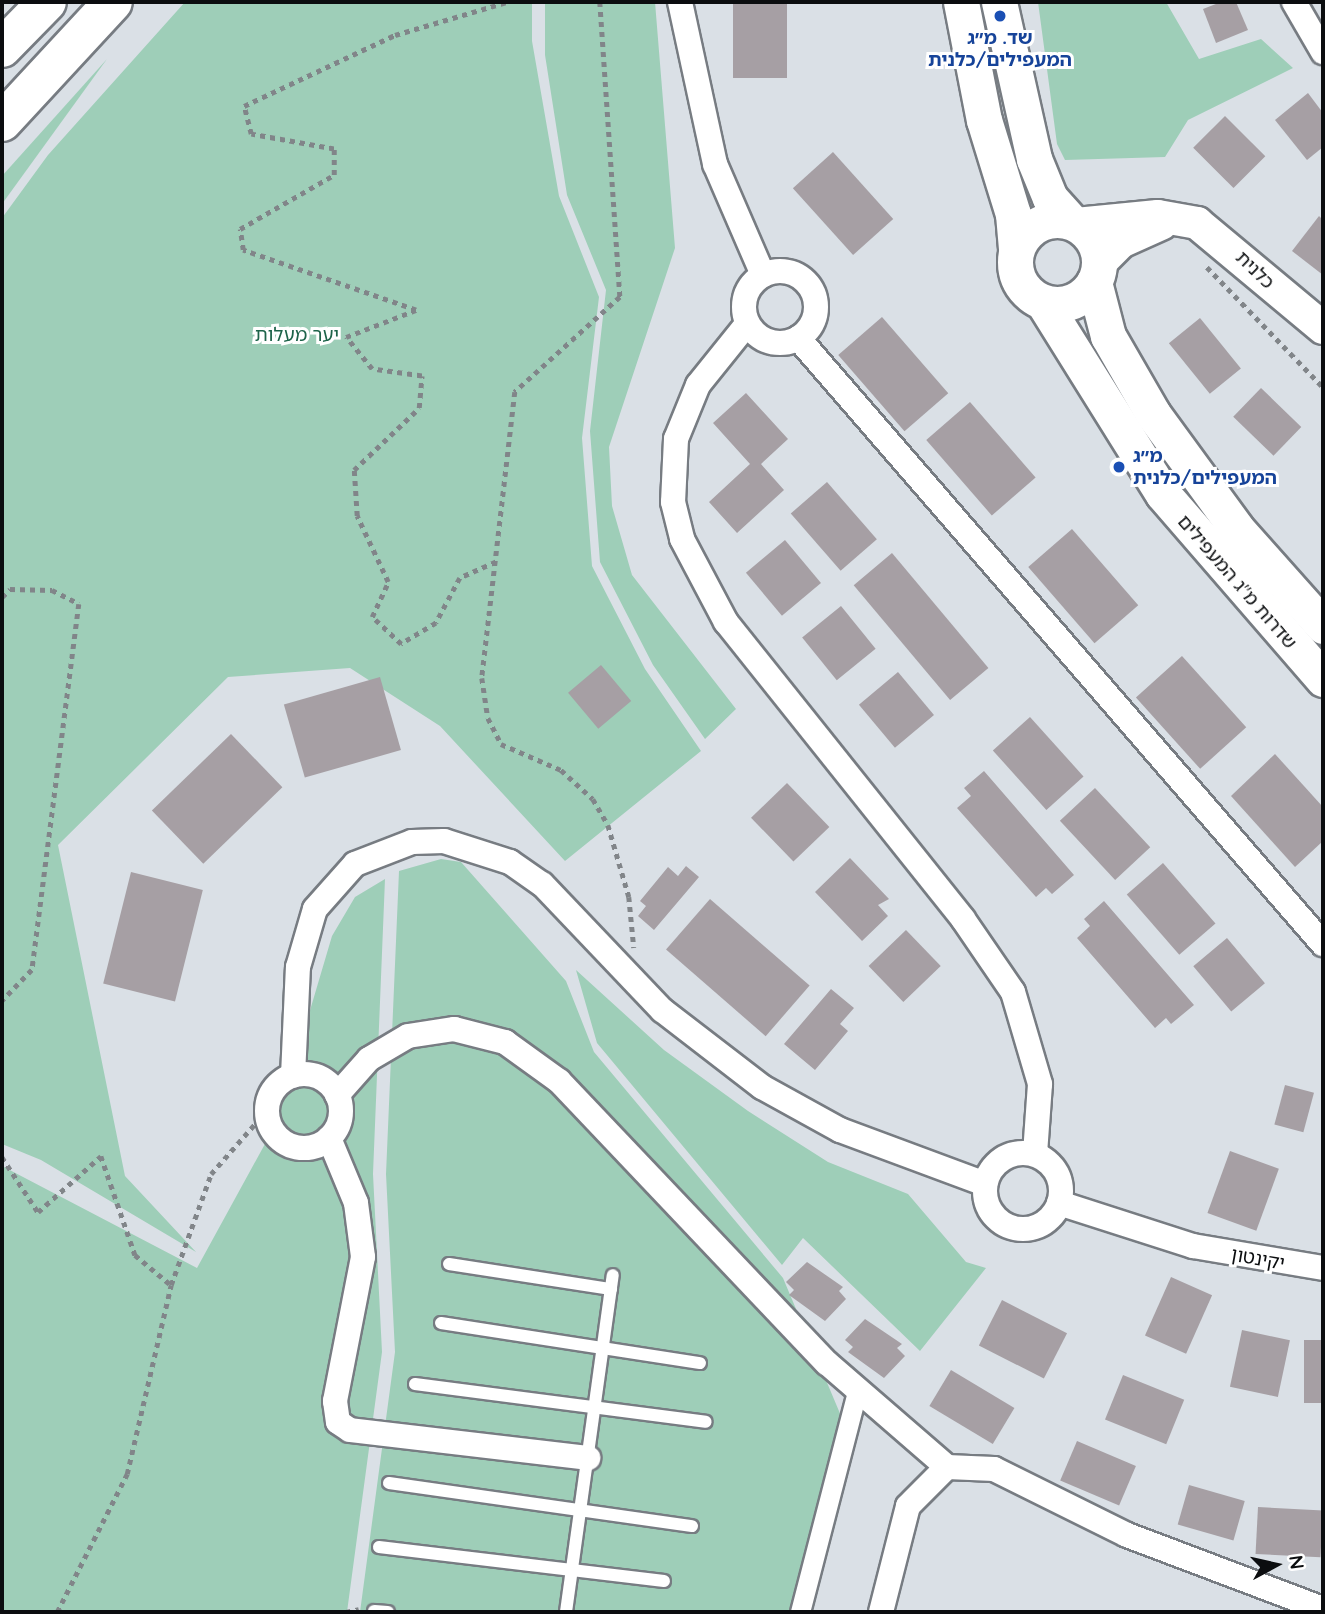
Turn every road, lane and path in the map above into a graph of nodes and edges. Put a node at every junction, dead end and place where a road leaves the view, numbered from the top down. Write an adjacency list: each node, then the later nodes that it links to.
1 (113, 2): 11 (highway)
2 (507, 2): 23 (path)
3 (600, 2): 23 (path)
4 (680, 2): 17 (street)
5 (961, 2): 14 (main road)
6 (999, 2): 13 (main road)
7 (1294, 2): 10 (street)
8 (26, 18): 9 (highway)
9 (2, 48)
10 (1323, 52)
11 (2, 122)
12 (1183, 219): 13 (street); 16 (street); 20 (street, כלנית)
13 (1073, 222): 14 (main road); 16 (main road)
14 (1016, 250): 18 (main road)
15 (1205, 263): 22 (path)
16 (1097, 272): 18 (main road); 25 (main road, שדרות מ"ג המעפילים)
17 (763, 275): 19 (street); 21 (street)
18 (1044, 302): 26 (main road, שדרות מ"ג המעפילים)
19 (747, 324): 21 (street); 34 (street)
20 (1323, 328)
21 (798, 338): 27 (street)
22 (1323, 387)
23 (496, 562): 28 (path)
24 (2, 597): 29 (path)
25 (1323, 626)
26 (1323, 680)
27 (1323, 944)
28 (628, 978): 30 (street); 36 (street)
29 (2, 1001)
30 (293, 1076): 31 (street); 32 (street)
31 (337, 1095): 33 (street); 47 (street)
32 (267, 1110): 33 (street); 41 (path)
33 (329, 1138): 50 (street)
34 (1035, 1154): 36 (street); 37 (street)
35 (2, 1157): 41 (path)
36 (985, 1184): 37 (street)
37 (1059, 1203): 39 (street, יקינטון)
38 (449, 1264): 42 (lane)
39 (1323, 1268)
40 (613, 1275): 42 (lane)
41 (171, 1285): 59 (path)
42 (611, 1289): 44 (lane)
43 (441, 1323): 44 (lane)
44 (603, 1348): 45 (lane); 48 (lane)
45 (700, 1363)
46 (415, 1384): 48 (lane)
47 (857, 1391): 51 (street); 61 (street)
48 (594, 1408): 49 (lane); 50 (lane)
49 (706, 1422)
50 (587, 1458): 53 (lane)
51 (947, 1467): 58 (street); 62 (street)
52 (389, 1483): 53 (lane)
53 (580, 1510): 54 (lane); 56 (lane)
54 (692, 1525)
55 (379, 1547): 56 (lane)
56 (572, 1570): 57 (lane); 60 (lane)
57 (664, 1581)
58 (1323, 1609)
59 (57, 1612)
60 (566, 1612)
61 (800, 1612)
62 (881, 1612)

